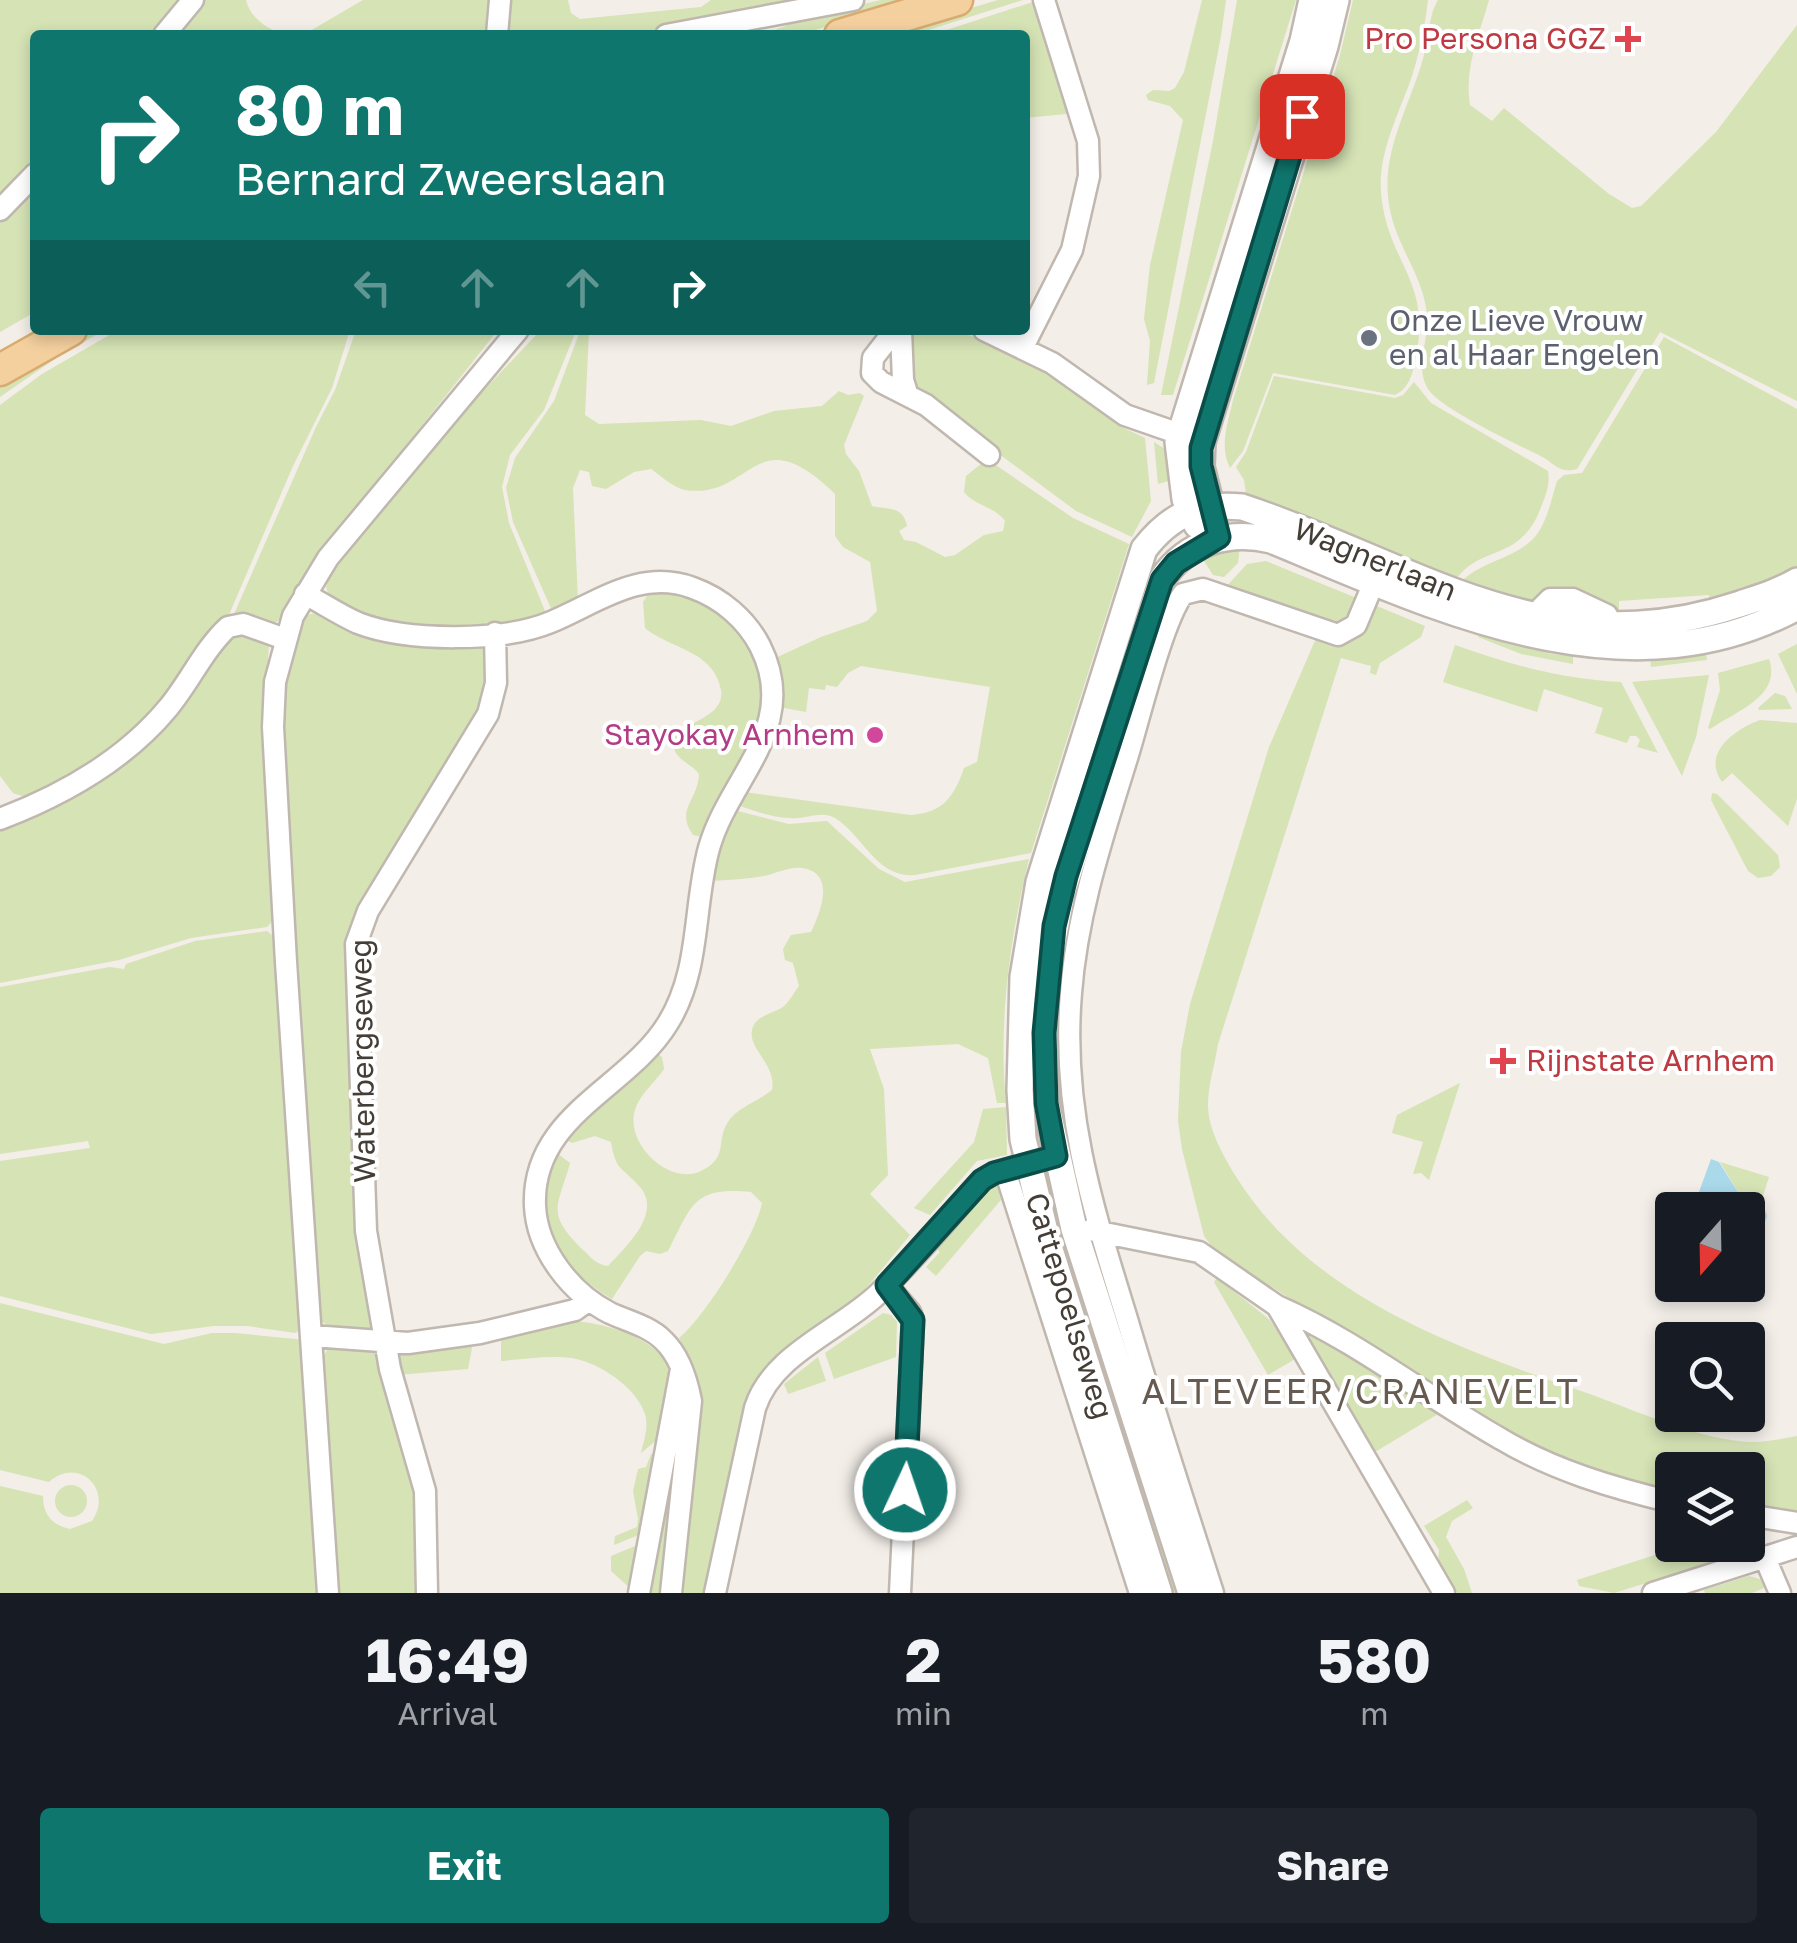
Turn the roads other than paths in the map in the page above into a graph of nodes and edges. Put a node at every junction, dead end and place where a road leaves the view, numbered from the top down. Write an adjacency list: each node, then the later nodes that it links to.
1 (193, 0): 8 (street)
2 (500, 0): 9 (street)
3 (853, 0): 10 (street)
4 (957, 0): 11 (main road)
5 (1044, 0): 14 (street)
6 (1312, 0): 28 (street)
7 (1336, 0): 28 (street)
8 (168, 30)
9 (497, 30)
10 (693, 30)
11 (857, 30)
12 (30, 179): 13 (street)
13 (0, 210)
14 (1030, 332)
15 (31, 335): 23 (main road)
16 (62, 335): 26 (main road)
17 (514, 335): 35 (street)
18 (893, 335): 24 (street)
19 (899, 335): 25 (street)
20 (996, 335): 22 (street)
21 (1029, 335): 22 (street)
22 (1023, 346): 28 (street)
23 (0, 352)
24 (875, 354): 25 (street); 27 (street)
25 (902, 358): 27 (street)
26 (0, 370)
27 (907, 393): 29 (street)
28 (1191, 438): 30 (street)
29 (989, 455)
30 (1200, 508): 31 (street); 37 (street, Wagnerlaan); 43 (street, Cattepoelseweg)
31 (1212, 540): 33 (street, Wagnerlaan); 40 (street, Cattepoelseweg)
32 (1797, 581): 37 (street, Wagnerlaan)
33 (1374, 582): 34 (street, Wagnerlaan); 37 (street, Wagnerlaan)
34 (1211, 592): 40 (street, Cattepoelseweg)
35 (305, 594): 38 (street); 39 (street)
36 (1797, 607): 37 (street, Wagnerlaan)
37 (1537, 626)
38 (496, 633): 47 (street); 50 (street, Waterbergseweg)
39 (285, 638): 41 (street); 49 (street)
40 (1153, 638): 42 (street, Cattepoelseweg); 44 (street, Cattepoelseweg)
41 (0, 819)
42 (1056, 1156): 43 (street); 44 (street, Cattepoelseweg)
43 (1018, 1166): 45 (street, Cattepoelseweg); 46 (street); 64 (street, Cattepoelseweg)
44 (1086, 1230): 45 (street); 48 (street); 66 (street, Cattepoelseweg); 67 (street, Cattepoelseweg)
45 (1047, 1240): 65 (street, Cattepoelseweg)
46 (887, 1285): 62 (street); 63 (street)
47 (589, 1300): 50 (street); 51 (street)
48 (1277, 1306): 52 (street); 68 (street)
49 (312, 1336): 50 (street); 58 (street)
50 (385, 1344): 59 (street, Waterbergseweg)
51 (681, 1369): 60 (street); 61 (street)
52 (1655, 1497)
53 (1765, 1518): 54 (street)
54 (1797, 1523)
55 (1797, 1548): 56 (street)
56 (1765, 1558): 70 (street)
57 (1752, 1562): 69 (street)
58 (328, 1593)
59 (427, 1593)
60 (639, 1593)
61 (671, 1593)
62 (715, 1593)
63 (900, 1593)
64 (1140, 1593)
65 (1159, 1593)
66 (1191, 1593)
67 (1213, 1593)
68 (1444, 1593)
69 (1653, 1593)
70 (1780, 1593)

